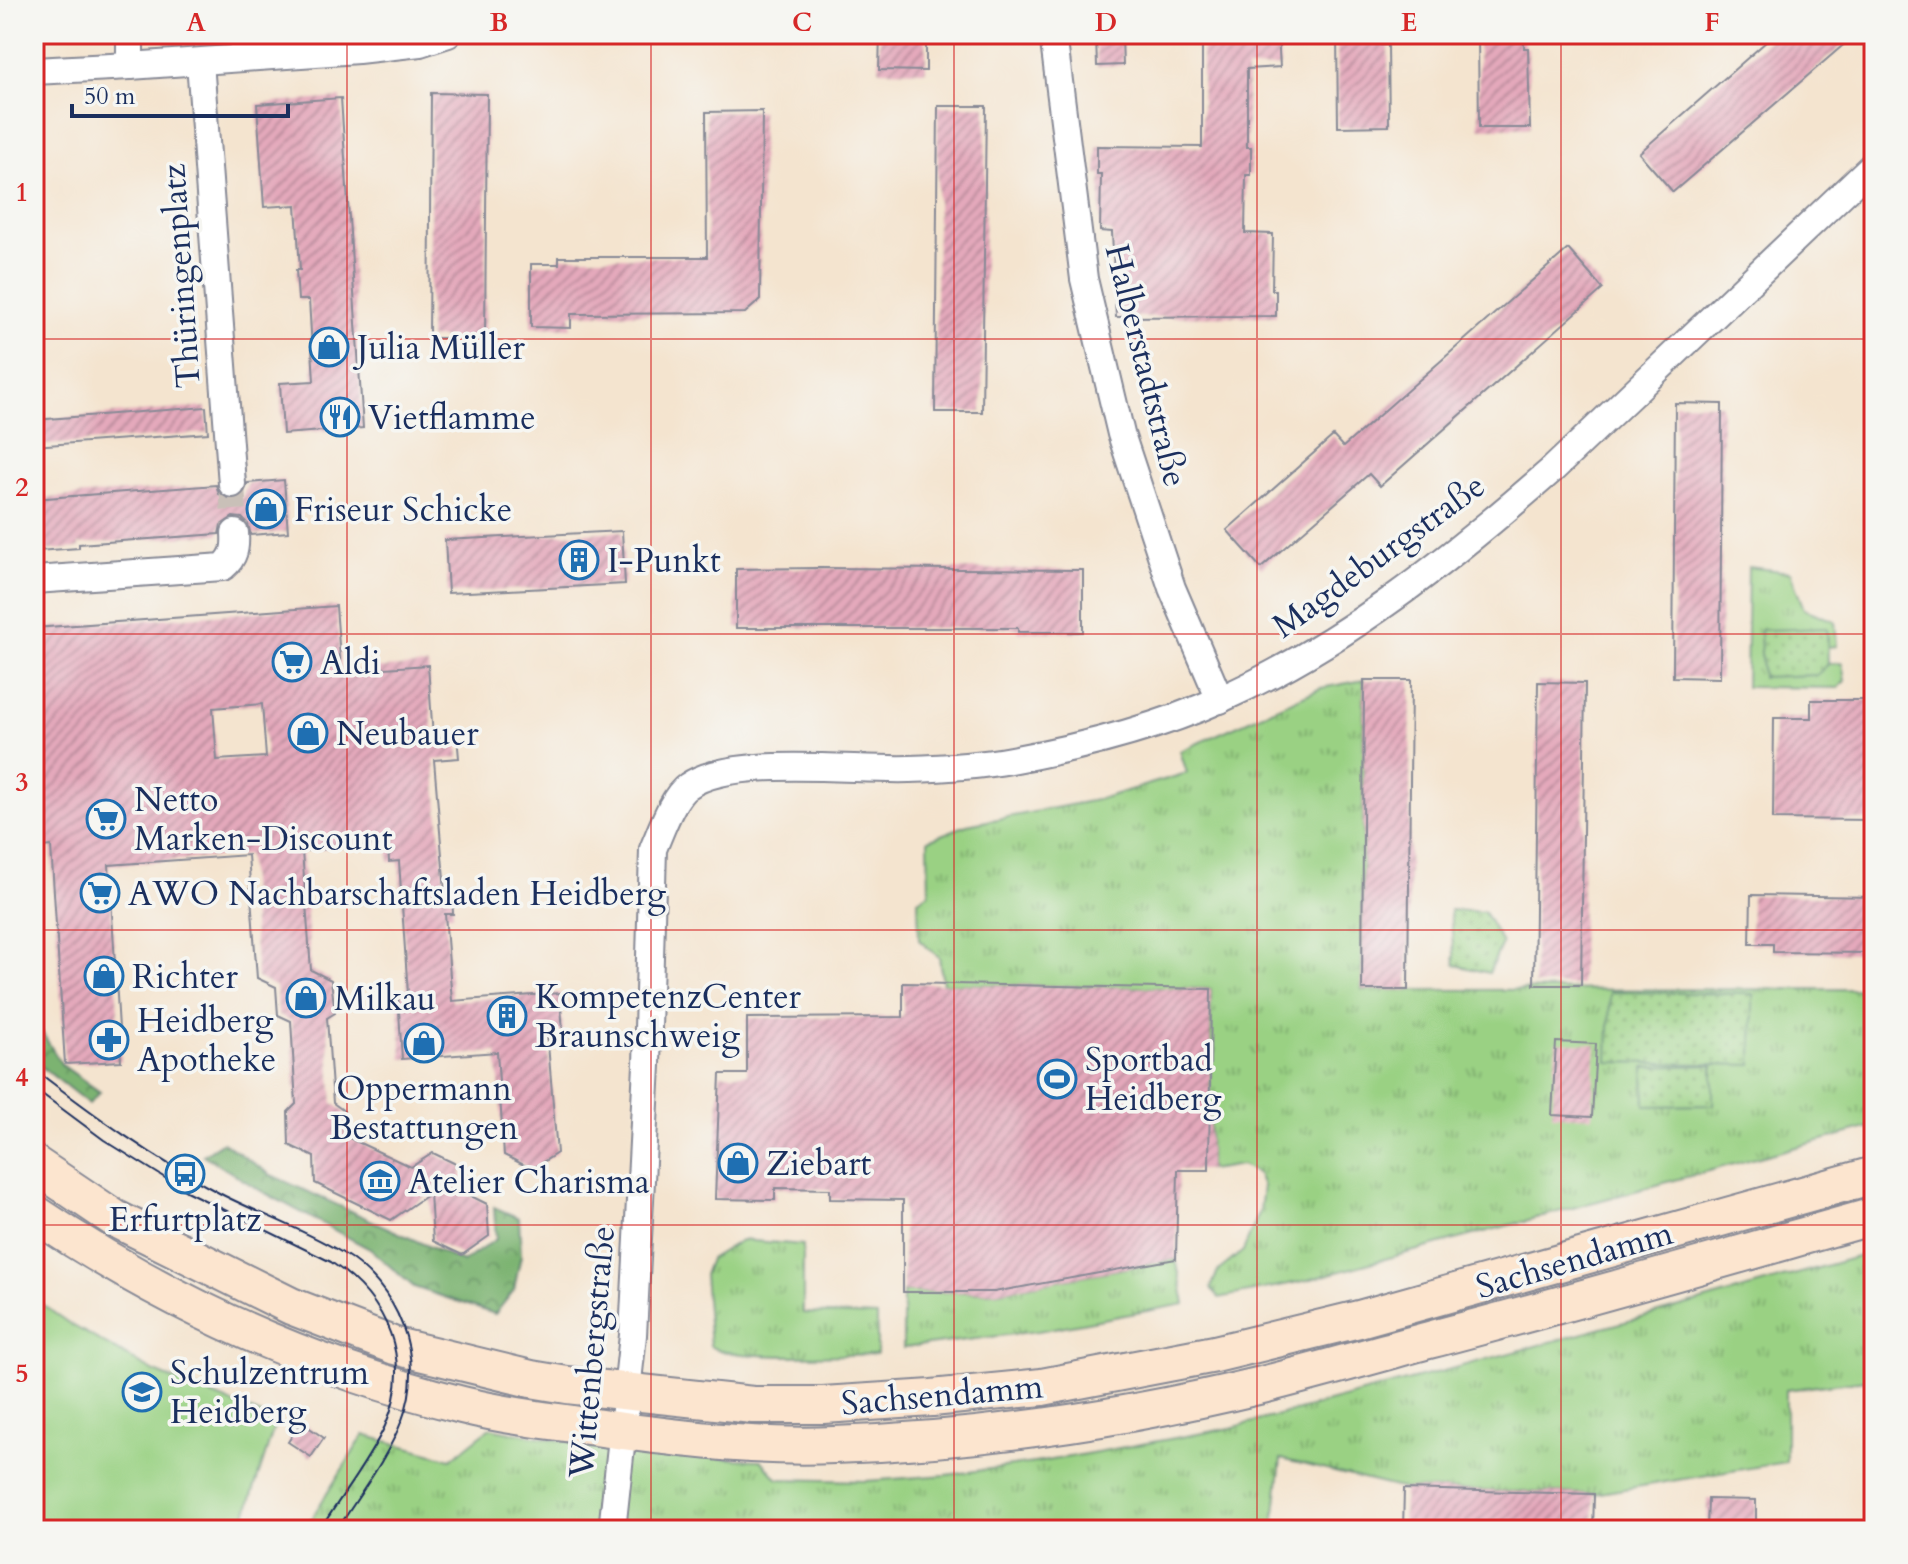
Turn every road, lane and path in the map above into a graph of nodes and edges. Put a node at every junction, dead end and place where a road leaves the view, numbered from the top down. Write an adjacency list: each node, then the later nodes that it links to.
1 (130, 34): 5 (street)
2 (448, 34): 4 (street)
3 (1053, 34): 11 (street, Halberstadtstraße)
4 (200, 62): 5 (street); 8 (street, Thüringenplatz)
5 (130, 66): 6 (street)
6 (34, 71)
7 (1873, 166): 11 (street, Magdeburgstraße)
8 (232, 484)
9 (235, 533): 10 (street)
10 (34, 580)
11 (1220, 700): 12 (street, Magdeburgstraße)
12 (712, 773): 17 (street, Wittenbergstraße)
13 (34, 1164): 17 (street, Sachsendamm)
14 (1874, 1175): 17 (street, Sachsendamm)
15 (34, 1213): 18 (street, Sachsendamm)
16 (1874, 1216): 18 (street, Sachsendamm)
17 (627, 1394): 18 (street, Wittenbergstraße)
18 (623, 1431): 19 (street, Wittenbergstraße)
19 (612, 1530)

